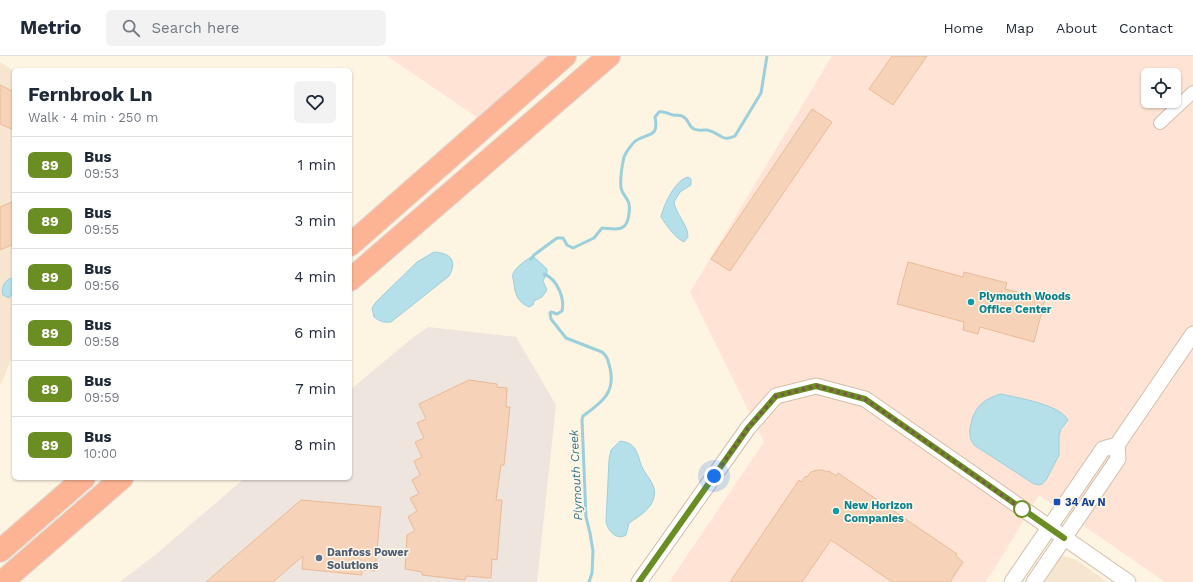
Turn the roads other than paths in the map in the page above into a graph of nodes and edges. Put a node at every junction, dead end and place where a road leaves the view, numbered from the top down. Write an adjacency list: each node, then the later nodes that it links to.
1 (565, 56): 5 (highway)
2 (609, 56): 6 (highway)
3 (1193, 92): 4 (street)
4 (1160, 123)
5 (352, 243)
6 (352, 278)
7 (1193, 334): 8 (street)
8 (1117, 445): 11 (street); 12 (street)
9 (82, 480): 13 (highway)
10 (120, 480): 14 (highway)
11 (1049, 528): 12 (street); 15 (street); 16 (street)
12 (1064, 538): 17 (street); 18 (street)
13 (0, 551)
14 (2, 582)
15 (639, 582)
16 (1012, 582)
17 (1034, 582)
18 (1128, 582)

